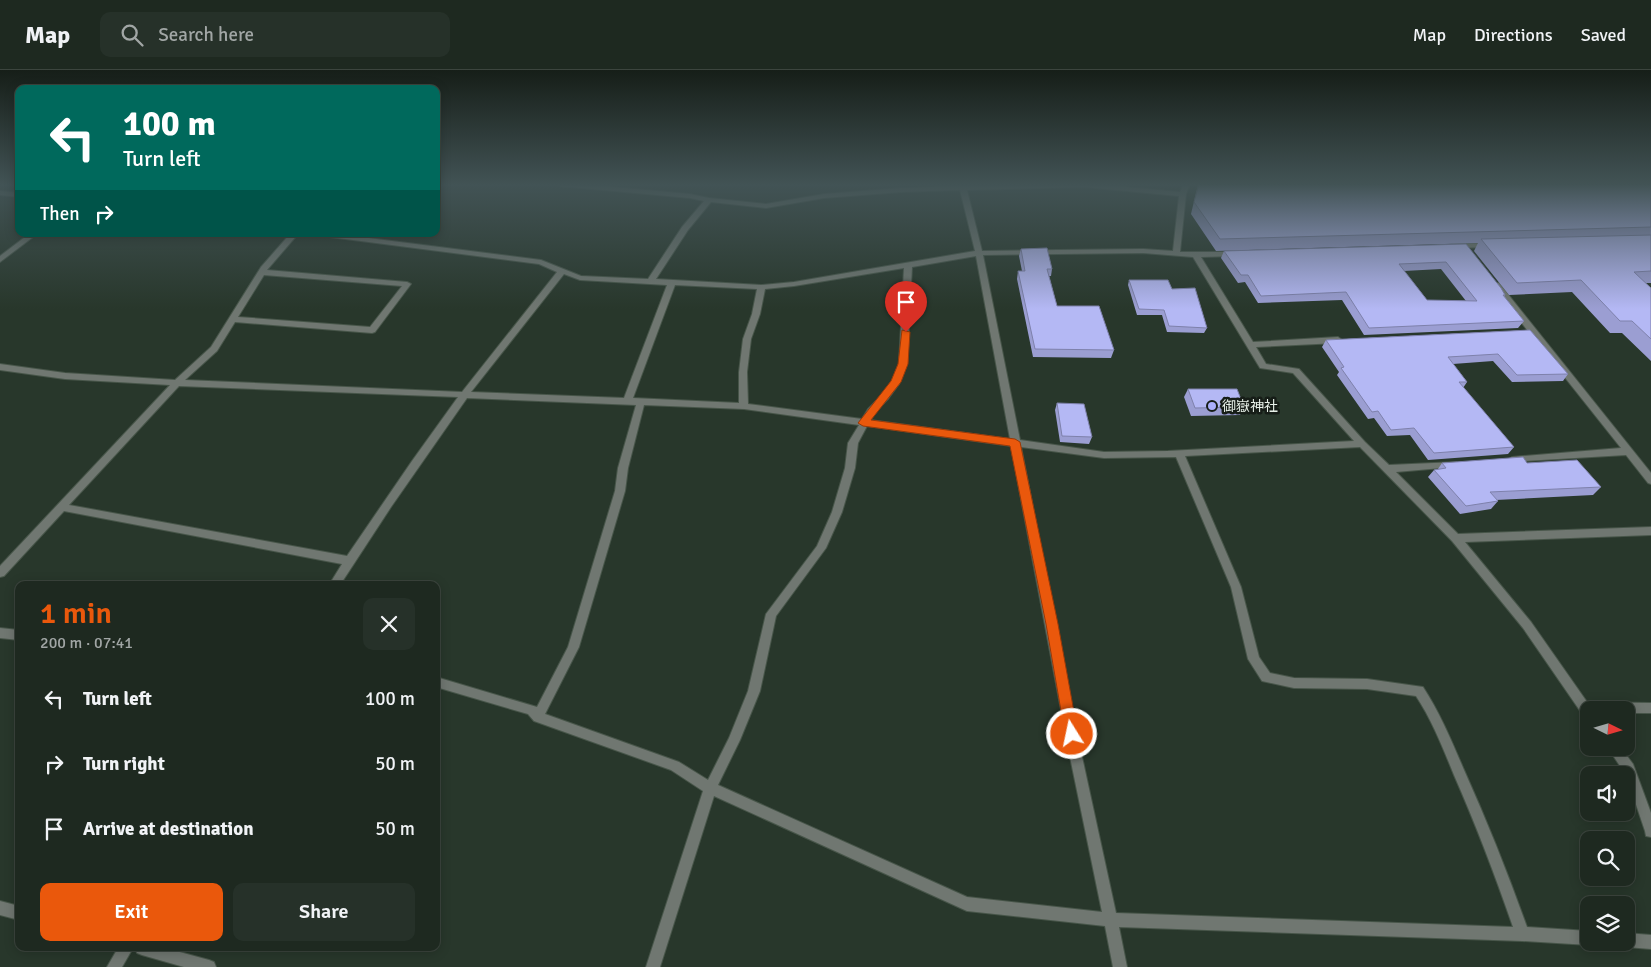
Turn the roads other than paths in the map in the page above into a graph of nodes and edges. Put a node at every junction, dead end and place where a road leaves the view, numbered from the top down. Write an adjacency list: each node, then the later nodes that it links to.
1 (688, 226): 20 (street)
2 (972, 226): 10 (street)
3 (1179, 226): 12 (street)
4 (30, 237): 15 (street)
5 (291, 237): 18 (street)
6 (345, 237): 17 (street)
7 (1503, 245): 8 (street)
8 (1464, 246): 9 (street); 13 (street)
9 (1444, 247)
10 (979, 253): 12 (street); 16 (street); 33 (street)
11 (1246, 253): 14 (street)
12 (1176, 254): 14 (street)
13 (1470, 254)
14 (1196, 255): 25 (street)
15 (0, 260)
16 (908, 266): 22 (street); 32 (street)
17 (562, 270): 20 (street); 28 (street)
18 (262, 272): 23 (street); 23 (street)
19 (1488, 276): 35 (street)
20 (650, 282): 21 (street)
21 (672, 283): 22 (street); 30 (street)
22 (761, 287): 31 (street)
23 (234, 319): 27 (street)
24 (1347, 340): 25 (street)
25 (1250, 345): 34 (street)
26 (0, 367): 27 (street)
27 (178, 383): 28 (street); 41 (street)
28 (463, 395): 30 (street); 44 (street)
29 (641, 401): 30 (street); 31 (street); 53 (street)
30 (627, 402)
31 (744, 406): 32 (street)
32 (863, 423): 33 (street); 55 (street)
33 (1015, 442): 36 (street); 59 (street)
34 (1362, 444): 36 (street); 39 (street)
35 (1628, 451): 37 (street); 40 (street)
36 (1180, 453): 60 (street)
37 (1503, 460)
38 (1464, 463): 39 (street)
39 (1388, 469): 43 (street)
40 (1651, 480)
41 (62, 507): 44 (street); 45 (street)
42 (1651, 531): 43 (street)
43 (1456, 538): 50 (street)
44 (349, 561): 46 (street)
45 (0, 573)
46 (336, 581)
47 (0, 633): 48 (street)
48 (15, 635)
49 (440, 683): 53 (street)
50 (1580, 701)
51 (1635, 708): 52 (street)
52 (1651, 708)
53 (538, 717): 55 (street)
54 (1620, 756): 56 (street)
55 (710, 788): 59 (street); 68 (street)
56 (1651, 831)
57 (0, 908): 58 (street)
58 (15, 912)
59 (1111, 920): 60 (street); 69 (street)
60 (1522, 934): 61 (street)
61 (1580, 937)
62 (1635, 941): 63 (street)
63 (1651, 942)
64 (124, 951): 66 (street)
65 (153, 951): 67 (street)
66 (114, 967)
67 (209, 967)
68 (654, 967)
69 (1120, 967)

